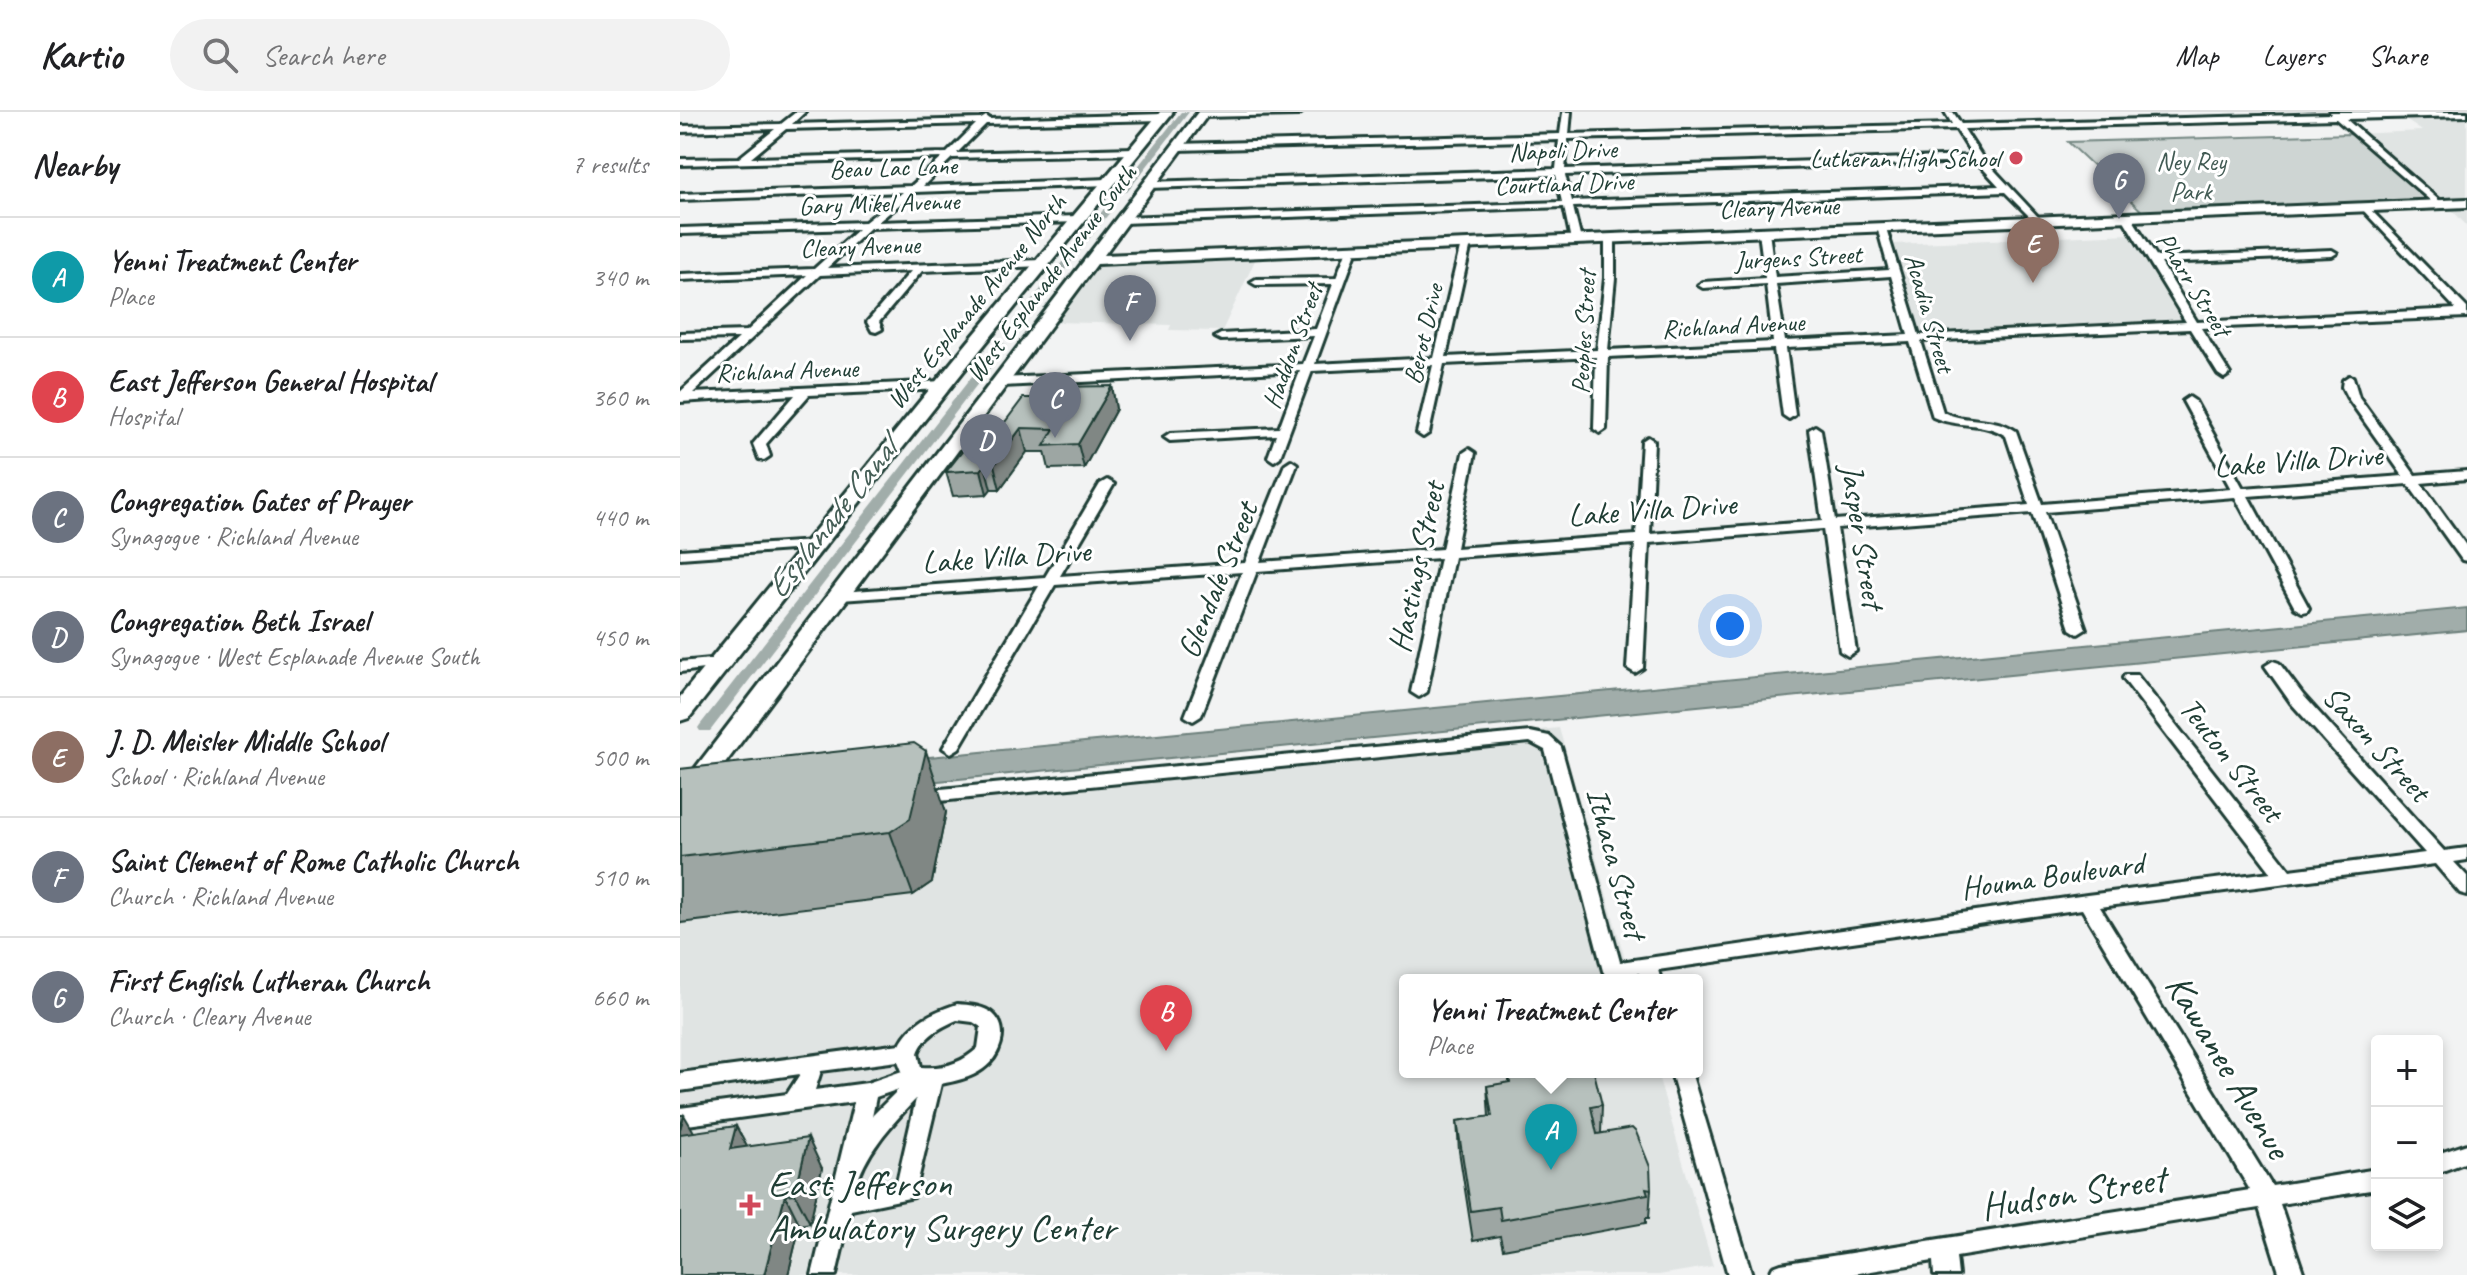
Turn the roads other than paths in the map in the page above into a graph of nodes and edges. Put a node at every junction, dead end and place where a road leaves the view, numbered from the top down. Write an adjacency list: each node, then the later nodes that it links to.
1 (801, 112): 11 (street)
2 (993, 112): 10 (street)
3 (1298, 112): 6 (street)
4 (1567, 112): 14 (street)
5 (1949, 112): 12 (street)
6 (1203, 113): 15 (main road, West Esplanade Avenue South)
7 (2467, 113): 9 (street)
8 (1165, 114): 10 (street); 16 (main road, West Esplanade Avenue North)
9 (2335, 114): 12 (street); 28 (street)
10 (984, 121): 11 (street); 17 (street)
11 (782, 126): 13 (street); 19 (street)
12 (1957, 126): 14 (street); 18 (street)
13 (680, 129)
14 (1566, 137): 15 (street); 21 (street)
15 (1177, 147): 23 (main road, West Esplanade Avenue South)
16 (1134, 151): 17 (street); 22 (main road, West Esplanade Avenue North)
17 (951, 155): 19 (street); 24 (street)
18 (1979, 159): 21 (street, Napoli Drive); 25 (street)
19 (741, 161): 20 (street)
20 (680, 162)
21 (1560, 172): 23 (street, Napoli Drive); 29 (street)
22 (1106, 185): 23 (main road); 24 (street, Beau Lac Lane); 31 (main road, West Esplanade Avenue North)
23 (1147, 187): 32 (main road, West Esplanade Avenue South)
24 (914, 188): 26 (street, Beau Lac Lane); 35 (street)
25 (2006, 189): 29 (street, Courtland Drive); 34 (street)
26 (680, 197)
27 (2467, 203): 28 (main road, Cleary Avenue)
28 (2438, 204): 30 (main road, Cleary Avenue)
29 (1567, 205): 32 (street, Courtland Drive); 40 (street)
30 (2365, 207): 33 (main road, Cleary Avenue); 55 (street)
31 (1083, 213): 32 (main road); 35 (street, Gary Mikel Avenue); 46 (main road, West Esplanade Avenue North)
32 (1126, 215): 44 (main road, West Esplanade Avenue South)
33 (2127, 217): 34 (main road, Cleary Avenue); 45 (street, Pharr Street)
34 (2037, 221): 36 (main road, Cleary Avenue)
35 (868, 225): 37 (street, Gary Mikel Avenue); 48 (street)
36 (1882, 227): 38 (main road, Cleary Avenue); 49 (street, Acadia Street)
37 (680, 231)
38 (1764, 232): 39 (main road, Cleary Avenue); 52 (street)
39 (1610, 238): 40 (main road, Cleary Avenue); 66 (street, Peoples Street)
40 (1576, 240): 41 (main road, Cleary Avenue)
41 (1466, 244): 42 (main road, Cleary Avenue); 67 (street, Berot Drive)
42 (1352, 249): 44 (main road, Cleary Avenue); 51 (street, Haddon Street)
43 (2332, 253): 45 (street)
44 (1093, 260): 56 (main road, West Esplanade Avenue South)
45 (2154, 260): 57 (street, Pharr Street)
46 (1042, 263): 47 (street, Cleary Avenue); 62 (main road, West Esplanade Avenue North)
47 (919, 268): 48 (street, Cleary Avenue); 58 (street)
48 (817, 272): 50 (street, Cleary Avenue); 60 (street)
49 (1896, 273): 52 (street, Jurgens Street); 64 (street, Acadia Street)
50 (680, 277)
51 (1339, 281): 53 (street); 59 (street, Haddon Street)
52 (1769, 281): 54 (street, Jurgens Street); 65 (street)
53 (1256, 282)
54 (1703, 285)
55 (2466, 313): 57 (street, Richland Avenue)
56 (1048, 320): 62 (main road, West Esplanade Avenue South); 62 (main road)
57 (2196, 325): 64 (street, Richland Avenue); 69 (street, Pharr Street)
58 (876, 329)
59 (1319, 332): 63 (street); 68 (street, Haddon Street)
60 (749, 334): 61 (street); 74 (street)
61 (680, 336)
62 (1009, 336): 71 (main road, West Esplanade Avenue South); 72 (main road, West Esplanade Avenue North)
63 (1221, 337)
64 (1915, 338): 65 (street, Richland Avenue); 91 (street, Acadia Street)
65 (1777, 345): 66 (street, Richland Avenue); 76 (street)
66 (1602, 353): 67 (street, Richland Avenue); 77 (street, Peoples Street)
67 (1439, 361): 68 (street, Richland Avenue); 80 (street, Berot Drive)
68 (1305, 367): 71 (street, Richland Avenue); 79 (street, Haddon Street)
69 (2224, 374)
70 (2349, 380): 88 (street)
71 (1002, 382): 100 (main road, West Esplanade Avenue South)
72 (944, 385): 73 (street, Richland Avenue); 94 (main road, West Esplanade Avenue North)
73 (805, 392): 74 (street, Richland Avenue); 84 (street)
74 (680, 397)
75 (2189, 401): 90 (street)
76 (1789, 415)
77 (1600, 429)
78 (1815, 430): 92 (street, Jasper Street)
79 (1284, 431): 81 (street); 85 (street, Haddon Street)
80 (1423, 433)
81 (1170, 437)
82 (1648, 441): 93 (street)
83 (1469, 453): 95 (street, Hastings Street)
84 (764, 456)
85 (1274, 457)
86 (1291, 464): 98 (street, Glendale Street)
87 (2467, 475): 88 (street, Lake Villa Drive)
88 (2412, 479): 90 (street, Lake Villa Drive); 97 (street)
89 (1107, 484): 99 (street)
90 (2239, 492): 91 (street, Lake Villa Drive); 101 (street)
91 (2038, 508): 92 (street, Lake Villa Drive); 102 (street)
92 (1828, 523): 93 (street, Lake Villa Drive); 103 (street, Jasper Street)
93 (1642, 539): 95 (street, Lake Villa Drive); 107 (street)
94 (814, 545): 96 (street); 104 (main road, West Esplanade Avenue North)
95 (1448, 552): 98 (street, Lake Villa Drive); 109 (street, Hastings Street)
96 (680, 554)
97 (2467, 557)
98 (1254, 565): 99 (street, Lake Villa Drive); 111 (street, Glendale Street)
99 (1049, 582): 100 (street, Lake Villa Drive); 112 (street)
100 (841, 596): 113 (main road, West Esplanade Avenue South)
101 (2302, 608)
102 (2078, 629)
103 (1848, 651)
104 (721, 663): 106 (street); 110 (main road, West Esplanade Avenue North)
105 (2273, 666): 117 (street, Saxon Street)
106 (680, 667)
107 (1635, 668)
108 (2131, 678): 118 (street, Teuton Street)
109 (1419, 692)
110 (680, 713)
111 (1193, 716)
112 (951, 748)
113 (694, 783): 115 (main road, West Esplanade Avenue South)
114 (902, 799): 121 (street, Ithaca Street)
115 (680, 806)
116 (2467, 854): 117 (street, Houma Boulevard)
117 (2438, 857): 118 (street, Houma Boulevard); 119 (street, Saxon Street)
118 (2285, 877): 120 (street, Houma Boulevard)
119 (2467, 888)
120 (2087, 902): 121 (street, Houma Boulevard); 134 (street, Kawanee Avenue)
121 (1649, 972)
122 (908, 1051): 123 (street); 124 (street); 124 (street)
123 (813, 1063): 126 (street); 128 (street)
124 (924, 1076): 127 (street); 132 (street); 135 (street)
125 (1683, 1078): 138 (street)
126 (680, 1082)
127 (867, 1092): 128 (street); 132 (street)
128 (793, 1102): 129 (street)
129 (680, 1117)
130 (2467, 1153): 131 (street)
131 (2443, 1162)
132 (850, 1167): 135 (street)
133 (2371, 1180): 134 (street, Hudson Street)
134 (2266, 1196): 136 (street, Hudson Street); 141 (street, Kawanee Avenue)
135 (841, 1202): 137 (street)
136 (1943, 1250): 139 (street, Hudson Street); 140 (street)
137 (824, 1275)
138 (1740, 1275)
139 (1781, 1275)
140 (1946, 1275)
141 (2292, 1275)

